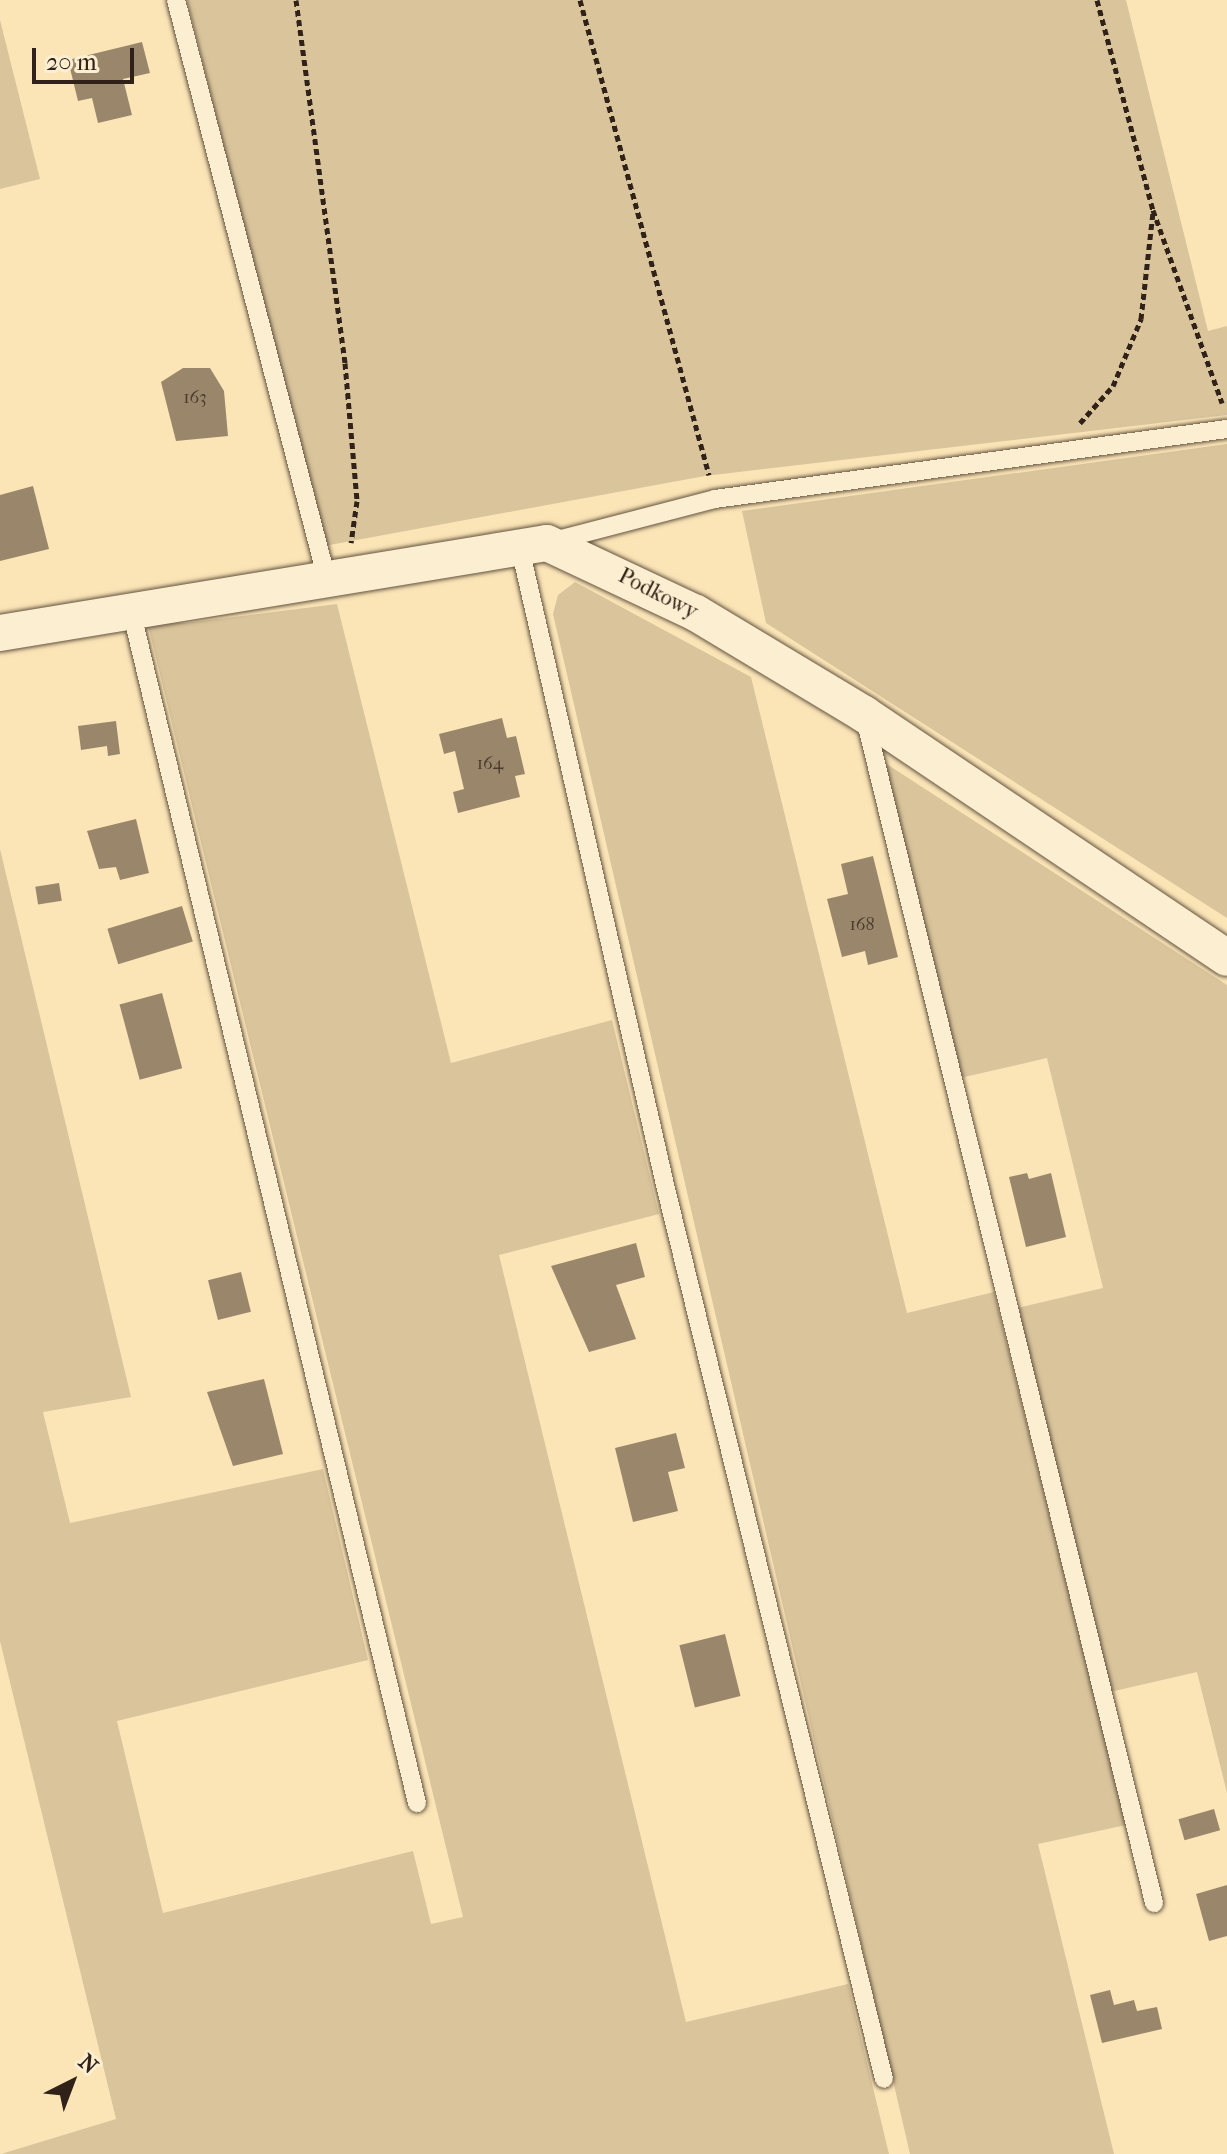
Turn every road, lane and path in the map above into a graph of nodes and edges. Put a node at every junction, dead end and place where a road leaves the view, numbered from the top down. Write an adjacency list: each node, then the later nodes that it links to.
1 (176, 0): 11 (lane)
2 (296, 0): 11 (path)
3 (580, 0): 9 (path)
4 (1097, 0): 5 (path)
5 (1153, 210): 6 (path); 8 (path)
6 (1227, 415)
7 (1227, 429): 8 (lane)
8 (1053, 454): 9 (lane)
9 (715, 499): 10 (lane)
10 (534, 546): 11 (street); 14 (street, Podkowy); 18 (lane)
11 (336, 574): 12 (street)
12 (131, 610): 13 (street); 16 (lane)
13 (0, 633)
14 (864, 714): 15 (street, Podkowy); 17 (lane)
15 (1227, 958)
16 (417, 1803)
17 (1154, 1903)
18 (884, 2079)

